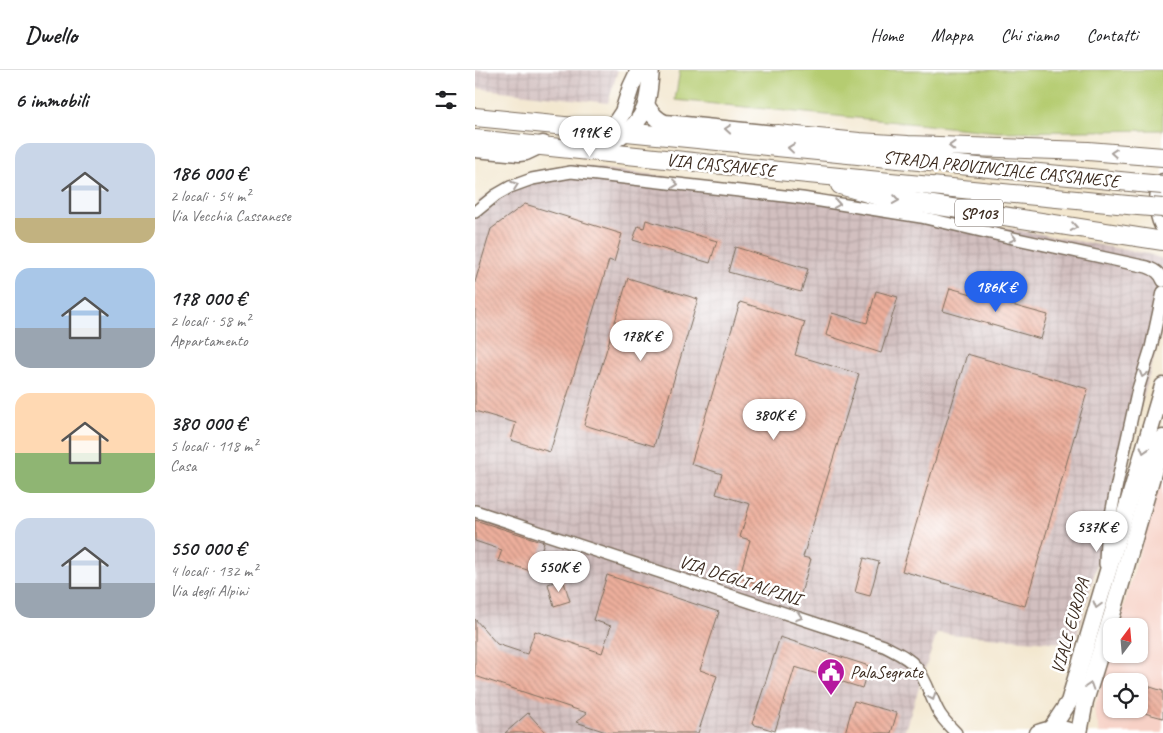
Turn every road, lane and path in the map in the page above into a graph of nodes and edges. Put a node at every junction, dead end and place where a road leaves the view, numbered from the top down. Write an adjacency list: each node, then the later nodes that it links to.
1 (639, 70): 4 (street)
2 (651, 70): 3 (street)
3 (646, 105): 7 (street); 8 (street, one-way to 3)
4 (623, 112): 6 (street); 7 (street)
5 (477, 119): 6 (main road, VIA CASSANESE)
6 (607, 130): 7 (main road, VIA CASSANESE)
7 (627, 132): 10 (main road, VIA CASSANESE); 11 (street); 14 (street)
8 (777, 134): 10 (main road); 15 (main road, one-way to 8)
9 (475, 139): 11 (main road, VIA CASSANESE)
10 (746, 144): 13 (main road, VIA CASSANESE, one-way to 10)
11 (537, 146): 12 (street); 14 (main road, VIA CASSANESE)
12 (475, 149)
13 (840, 153): 18 (main road, STRADA PROVINCIALE CASSANESE, bridge)
14 (648, 157): 16 (main road, VIA CASSANESE / SP103)
15 (1163, 157)
16 (798, 173): 17 (main road, VIA CASSANESE / SP103); 22 (main road, SP103, one-way to 22)
17 (877, 181): 19 (main road, STRADA PROVINCIALE CASSANESE / SP103, bridge)
18 (1163, 183): 21 (street)
19 (1163, 208)
20 (475, 212): 23 (street, one-way to 23)
21 (1163, 226)
22 (1163, 241)
23 (1163, 281)
24 (1163, 292): 28 (street, one-way to 28)
25 (1163, 386): 28 (street, VIALE EUROPA, one-way to 28)
26 (1163, 438): 32 (street, VIALE EUROPA, one-way to 26)
27 (475, 511): 30 (street, VIA DEGLI ALPINI, one-way to 30)
28 (1103, 586): 29 (street, VIALE EUROPA, one-way to 29)
29 (1045, 731): 31 (street, VIALE EUROPA)
30 (956, 733)
31 (1075, 733)
32 (1079, 733)

